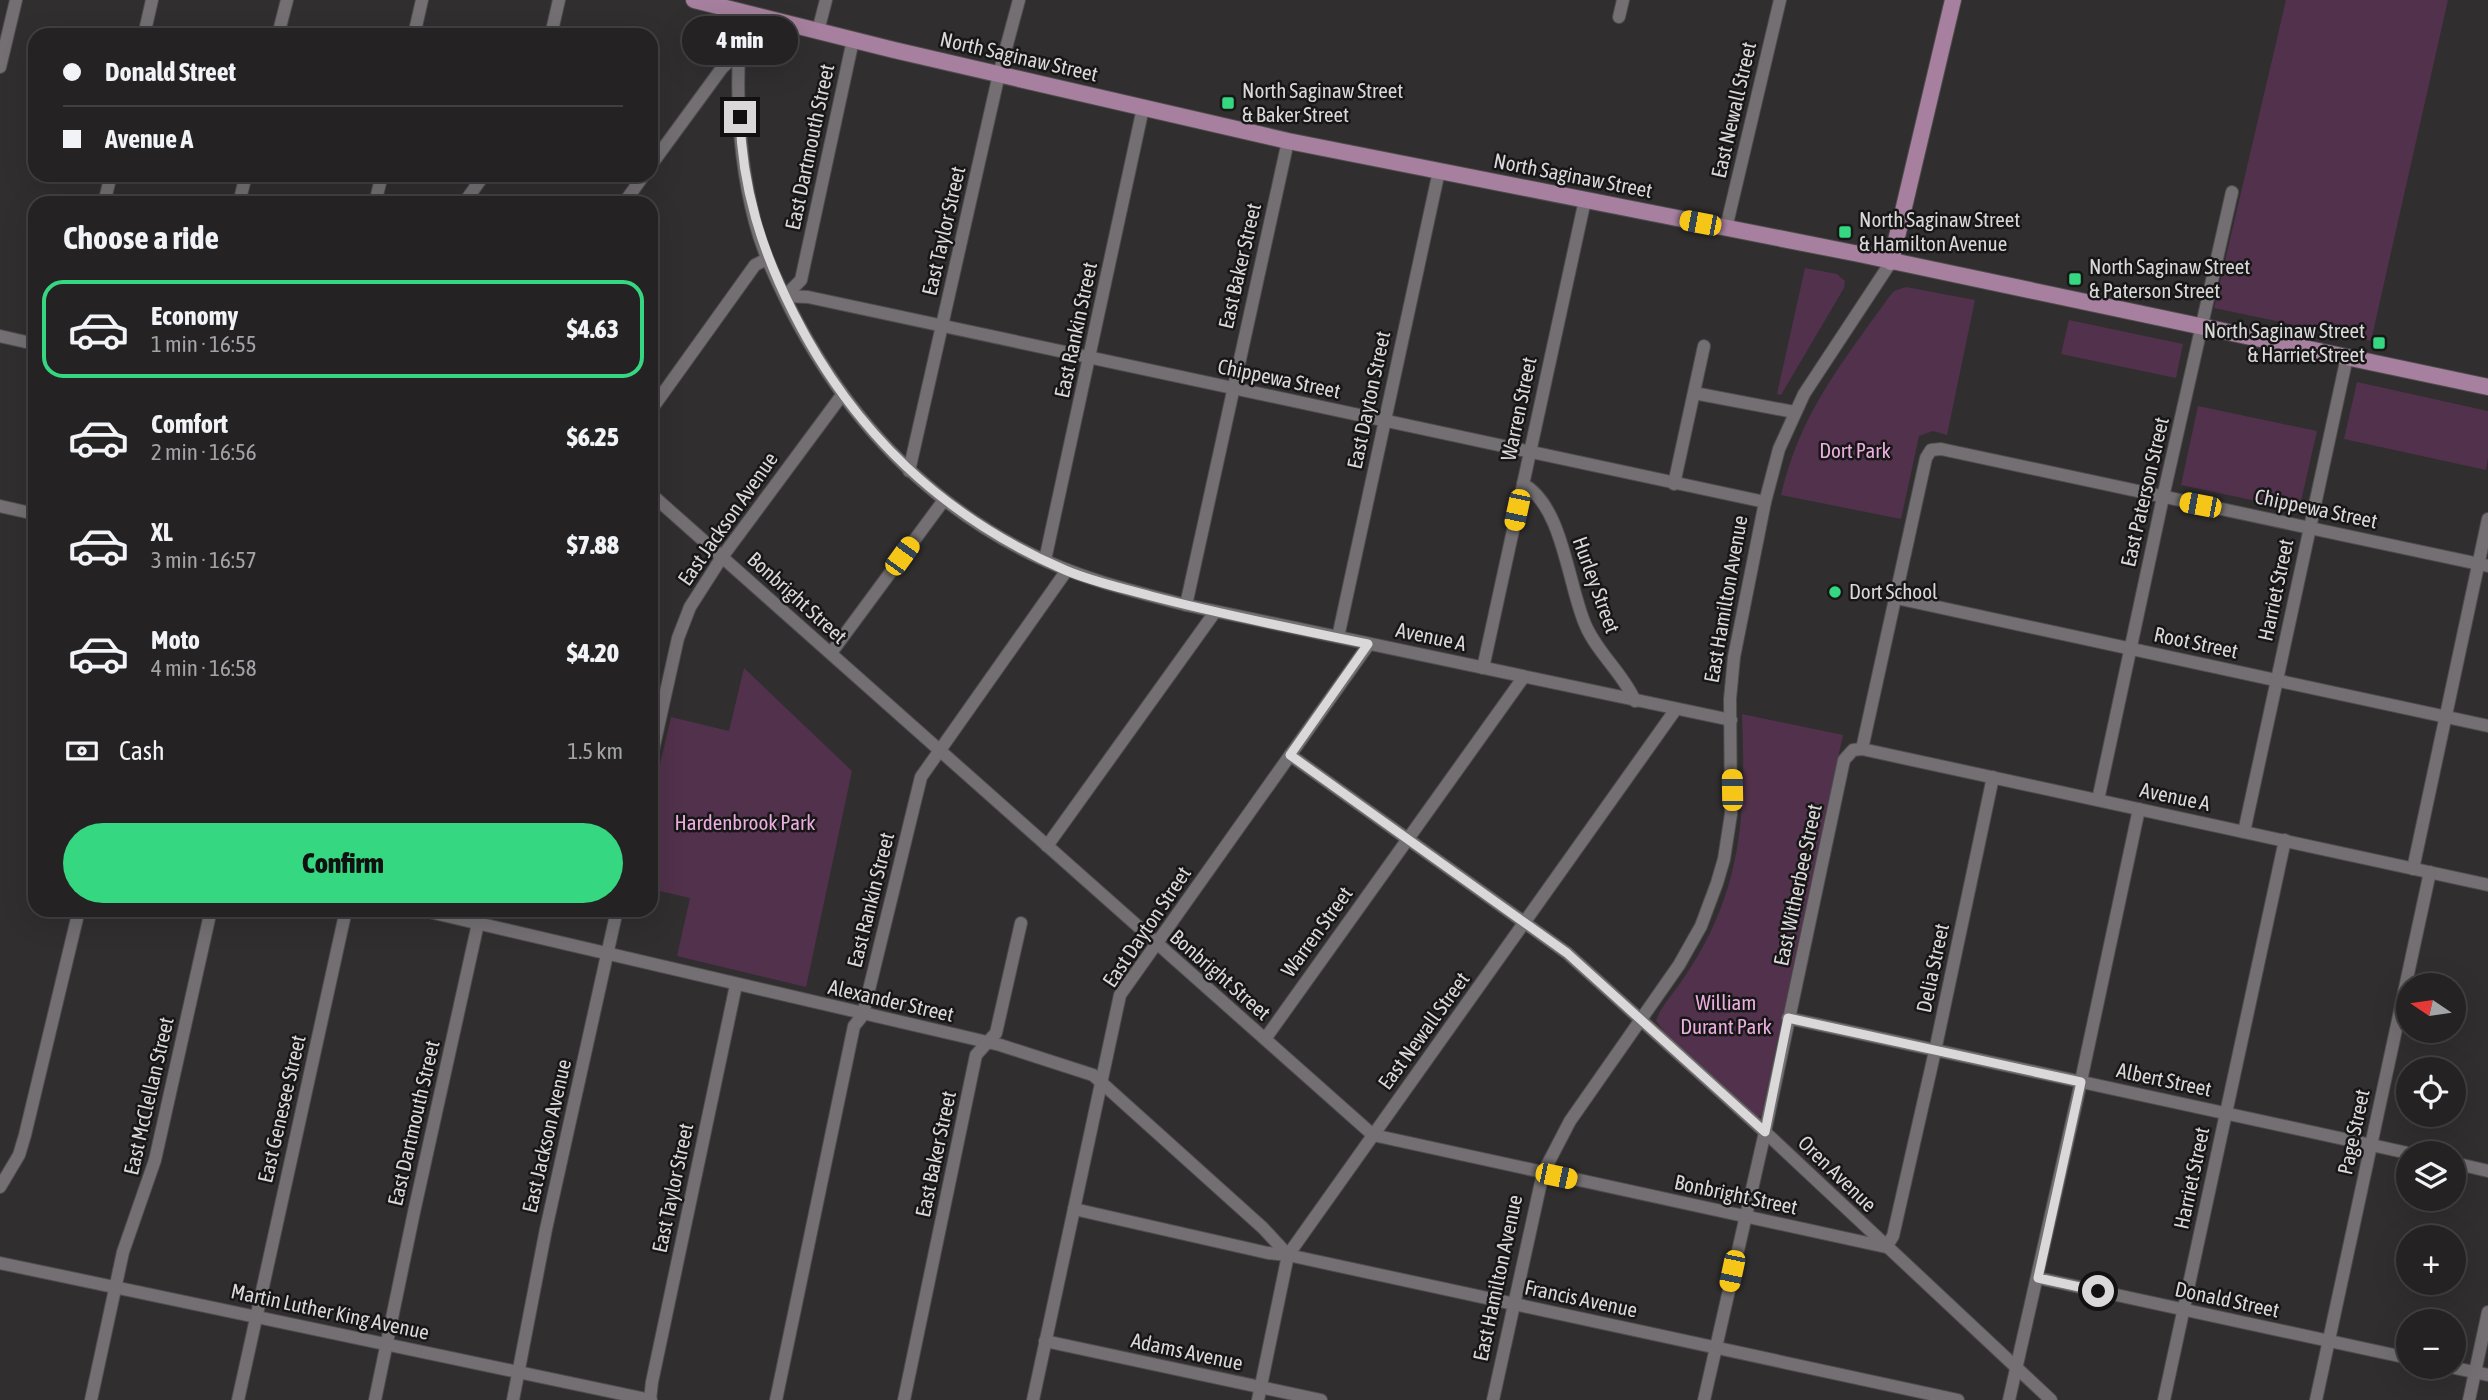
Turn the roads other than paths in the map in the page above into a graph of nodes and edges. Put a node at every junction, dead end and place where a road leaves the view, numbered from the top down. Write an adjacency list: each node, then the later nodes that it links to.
1 (16, 0): 21 (street)
2 (152, 0): 14 (street)
3 (287, 0): 15 (street)
4 (422, 0): 16 (street)
5 (559, 0): 17 (street)
6 (694, 0): 12 (main road, North Saginaw Street)
7 (826, 0): 18 (street, East Dartmouth Street)
8 (1019, 0): 22 (street, East Taylor Street)
9 (1623, 0): 13 (street)
10 (1780, 0): 29 (street, East Newall Street)
11 (1954, 0): 31 (main road, East Hamilton Avenue)
12 (742, 12): 18 (main road, North Saginaw Street); 20 (street, Avenue A)
13 (1619, 17)
14 (146, 28)
15 (280, 28)
16 (416, 28)
17 (553, 28)
18 (818, 31): 19 (main road, North Saginaw Street)
19 (853, 40): 22 (main road, North Saginaw Street); 32 (street, East Dartmouth Street)
20 (738, 53): 25 (street); 30 (street, Avenue A)
21 (0, 67)
22 (999, 74): 23 (main road, North Saginaw Street); 33 (street, East Taylor Street)
23 (1143, 108): 24 (main road, North Saginaw Street); 38 (street, East Rankin Street)
24 (1288, 141): 26 (main road, North Saginaw Street); 41 (street, East Baker Street)
25 (658, 155)
26 (1439, 171): 28 (main road, North Saginaw Street); 46 (street, East Dayton Street)
27 (2232, 192): 34 (street, East Paterson Street)
28 (1584, 200): 29 (main road, North Saginaw Street); 48 (street, Warren Street)
29 (1726, 228): 31 (main road, North Saginaw Street)
30 (767, 259): 32 (street, Avenue A); 44 (street)
31 (1891, 262): 34 (main road, North Saginaw Street); 45 (street, East Hamilton Avenue)
32 (785, 296): 33 (street, Chippewa Street); 43 (street, Avenue A)
33 (942, 325): 38 (street, Chippewa Street); 49 (street, East Taylor Street)
34 (2202, 326): 39 (main road, North Saginaw Street); 52 (street, East Paterson Street)
35 (0, 336): 36 (street)
36 (28, 342)
37 (1704, 346): 42 (street)
38 (1090, 357): 41 (street, Chippewa Street); 61 (street, East Rankin Street)
39 (2347, 357): 40 (main road, North Saginaw Street); 59 (street, Harriet Street)
40 (2488, 387)
41 (1233, 388): 46 (street, Chippewa Street); 65 (street, East Baker Street)
42 (1694, 393): 45 (street); 51 (street)
43 (842, 395): 49 (street, Avenue A); 60 (street, East Jackson Avenue)
44 (658, 400)
45 (1794, 412): 55 (street, East Hamilton Avenue)
46 (1384, 421): 48 (street, Chippewa Street); 67 (street, East Dayton Street)
47 (1931, 450): 52 (street, Chippewa Street); 64 (street, East Witherbee Street)
48 (1529, 453): 50 (street, Warren Street); 51 (street, Chippewa Street)
49 (909, 471): 54 (street, Avenue A)
50 (1523, 484): 71 (street, Warren Street); 74 (street, Hurley Street)
51 (1674, 484): 55 (street, Chippewa Street)
52 (2163, 497): 59 (street, Chippewa Street); 69 (street, East Paterson Street)
53 (658, 500): 60 (street, Bonbright Street)
54 (944, 500): 61 (street, Avenue A); 70 (street)
55 (1765, 502): 77 (street, East Hamilton Avenue)
56 (0, 506): 57 (street)
57 (28, 510)
58 (2488, 519): 62 (street)
59 (2309, 527): 62 (street, Chippewa Street); 73 (street, Harriet Street)
60 (722, 557): 70 (street, Bonbright Street); 79 (street, East Jackson Avenue)
61 (1045, 560): 63 (street, Avenue A)
62 (2483, 565): 76 (street)
63 (1067, 570): 65 (street, Avenue A); 80 (street, East Rankin Street)
64 (1896, 598): 69 (street, Root Street); 81 (street, East Witherbee Street)
65 (1186, 605): 66 (street, Avenue A)
66 (1215, 612): 67 (street, Avenue A); 89 (street)
67 (1338, 638): 68 (street, Avenue A)
68 (1368, 644): 71 (street, Avenue A); 82 (street, East Dayton Street)
69 (2131, 649): 73 (street, Root Street); 84 (street, East Paterson Street)
70 (831, 653): 80 (street, Bonbright Street)
71 (1483, 668): 72 (street, Avenue A)
72 (1523, 678): 74 (street, Avenue A); 87 (street, Warren Street)
73 (2276, 680): 76 (street, Root Street); 86 (street, Harriet Street)
74 (1635, 701): 75 (street, Avenue A)
75 (1676, 709): 77 (street, Avenue A); 101 (street, East Newall Street)
76 (2446, 717): 78 (street, Root Street); 90 (street)
77 (1731, 720): 107 (street, East Hamilton Avenue)
78 (2488, 726)
79 (658, 728)
80 (939, 750): 89 (street, Bonbright Street); 105 (street, East Rankin Street)
81 (1858, 750): 83 (street, Avenue A); 106 (street, East Witherbee Street)
82 (1290, 755): 87 (street, Oren Avenue); 102 (street, East Dayton Street)
83 (1993, 777): 84 (street, Avenue A); 110 (street, Delia Street)
84 (2098, 800): 85 (street, Avenue A)
85 (2139, 809): 86 (street, Avenue A); 111 (street)
86 (2244, 832): 88 (street, Avenue A)
87 (1407, 839): 101 (street, Oren Avenue); 108 (street, Warren Street)
88 (2285, 840): 90 (street, Avenue A); 113 (street, Harriet Street)
89 (1047, 846): 102 (street, Bonbright Street)
90 (2413, 869): 91 (street, Avenue A)
91 (2430, 872): 92 (street, Avenue A); 116 (street, Page Street)
92 (2488, 885)
93 (77, 917): 121 (street)
94 (209, 917): 128 (street, East McClellan Street)
95 (344, 917): 132 (street, East Genesee Street)
96 (452, 917): 99 (street, Alexander Street)
97 (479, 917): 99 (street, East Dartmouth Street)
98 (615, 917): 103 (street, East Jackson Avenue)
99 (478, 923): 103 (street, Alexander Street); 135 (street, East Dartmouth Street)
100 (1021, 923): 109 (street, East Baker Street)
101 (1524, 923): 107 (street, Oren Avenue); 115 (street, East Newall Street)
102 (1155, 944): 108 (street, Bonbright Street); 112 (street, East Dayton Street)
103 (607, 954): 104 (street, Alexander Street); 139 (street, East Jackson Avenue)
104 (736, 985): 105 (street, Alexander Street); 146 (street, East Taylor Street)
105 (863, 1015): 109 (street, Alexander Street); 147 (street, East Rankin Street)
106 (1788, 1018): 110 (street, Albert Street); 114 (street, East Witherbee Street)
107 (1640, 1020): 114 (street, Oren Avenue); 120 (street, East Hamilton Avenue)
108 (1265, 1039): 115 (street, Bonbright Street)
109 (985, 1043): 112 (street, Alexander Street); 148 (street, East Baker Street)
110 (1936, 1051): 111 (street, Albert Street); 124 (street, Delia Street)
111 (2081, 1082): 113 (street, Albert Street); 127 (street)
112 (1101, 1083): 122 (street, East Dayton Street); 125 (street, Alexander Street)
113 (2226, 1113): 116 (street, Albert Street); 130 (street, Harriet Street)
114 (1765, 1132): 123 (street, East Witherbee Street); 124 (street, Oren Avenue)
115 (1373, 1135): 120 (street, Bonbright Street); 125 (street, East Newall Street)
116 (2370, 1145): 117 (street, Albert Street); 134 (street, Page Street)
117 (2396, 1150)
118 (2466, 1166): 119 (street)
119 (2488, 1171)
120 (1543, 1173): 123 (street, Bonbright Street); 129 (street, East Hamilton Avenue)
121 (0, 1187)
122 (1074, 1209): 125 (street, Francis Avenue); 133 (street, East Dayton Street)
123 (1744, 1217): 124 (street, Bonbright Street); 136 (street, East Witherbee Street)
124 (1886, 1247): 138 (street, Oren Avenue)
125 (1288, 1255): 129 (street, Francis Avenue); 141 (street, East Newall Street)
126 (0, 1263): 128 (street, Martin Luther King Avenue)
127 (2038, 1278): 130 (street, Donald Street); 138 (street)
128 (114, 1287): 132 (street, Martin Luther King Avenue); 142 (street, East McClellan Street)
129 (1513, 1304): 136 (street, Francis Avenue); 151 (street, East Hamilton Avenue)
130 (2183, 1310): 134 (street, Donald Street); 156 (street, Harriet Street)
131 (2488, 1312): 140 (street)
132 (256, 1316): 135 (street, Martin Luther King Avenue); 143 (street, East Genesee Street)
133 (1045, 1341): 141 (street, Adams Avenue); 149 (street, East Dayton Street)
134 (2329, 1341): 137 (street, Donald Street); 157 (street, Page Street)
135 (387, 1344): 139 (street, Martin Luther King Avenue); 144 (street, East Dartmouth Street)
136 (1716, 1348): 152 (street, East Witherbee Street); 153 (street, Francis Avenue)
137 (2396, 1355)
138 (2017, 1367): 154 (street); 155 (street, Oren Avenue)
139 (519, 1372): 145 (street, East Jackson Avenue); 146 (street, Martin Luther King Avenue)
140 (2481, 1373): 158 (street)
141 (1259, 1393): 150 (street, Adams Avenue)
142 (91, 1400)
143 (238, 1400)
144 (375, 1400)
145 (513, 1400)
146 (651, 1400)
147 (776, 1400)
148 (904, 1400)
149 (1033, 1400)
150 (1321, 1400)
151 (1493, 1400)
152 (1704, 1400)
153 (1958, 1400)
154 (2010, 1400)
155 (2051, 1400)
156 (2164, 1400)
157 (2316, 1400)
158 (2469, 1400)

